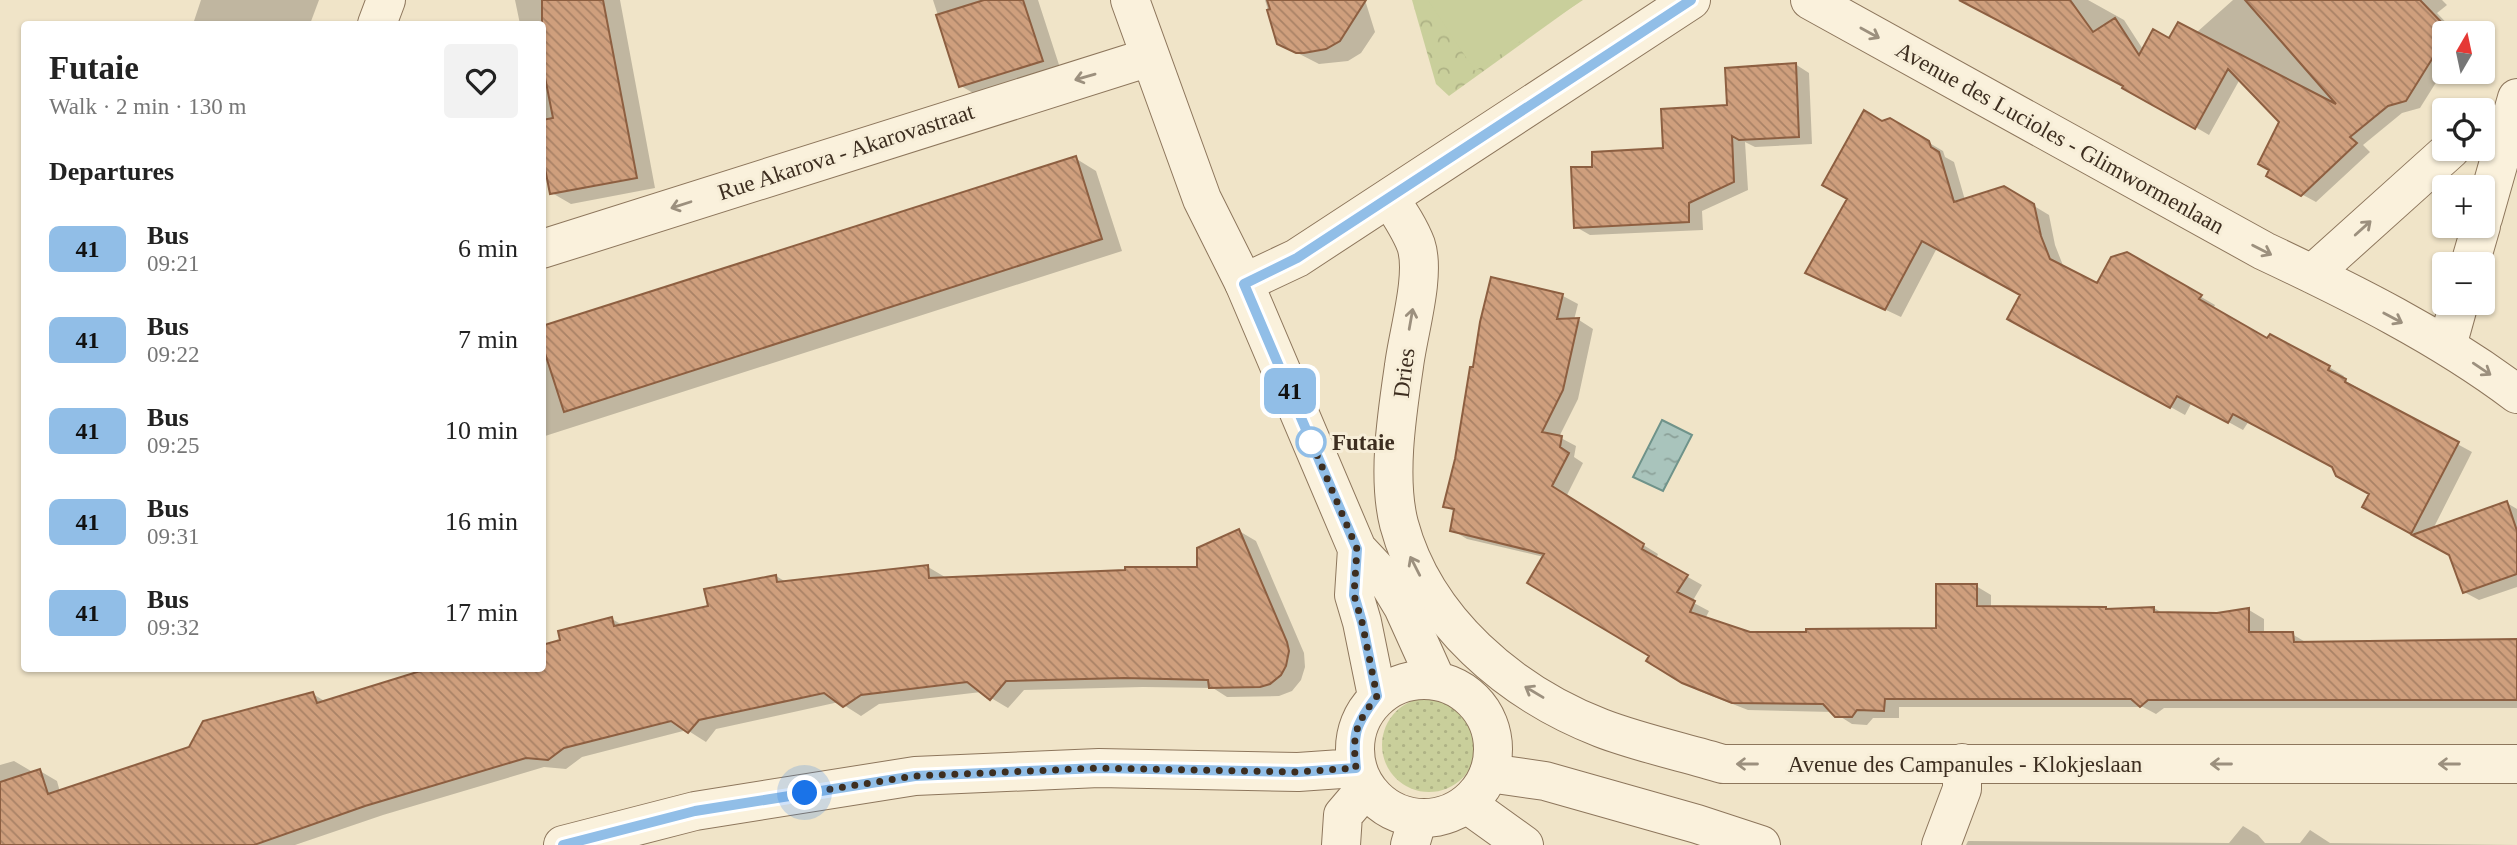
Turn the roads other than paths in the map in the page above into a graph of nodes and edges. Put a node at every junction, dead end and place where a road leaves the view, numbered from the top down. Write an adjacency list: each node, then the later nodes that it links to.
1 (386, 0): 5 (street)
2 (1130, 0): 6 (street)
3 (1691, 0): 12 (street)
4 (1810, 0): 14 (street, Avenue des Lucioles - Glimwormenlaan, one-way to 14)
5 (378, 21)
6 (1150, 57): 13 (street, Rue Akarova - Akarovastraat, one-way to 13); 15 (street)
7 (2517, 89): 9 (street)
8 (2517, 99): 11 (street)
9 (2495, 109)
10 (2438, 161): 14 (street, one-way to 10)
11 (2495, 176)
12 (1390, 199): 15 (street); 20 (street, Dries, one-way to 12)
13 (546, 248)
14 (2312, 274): 17 (street, Avenue des Lucioles - Glimwormenlaan, one-way to 17)
15 (1244, 284): 19 (street)
16 (2456, 315): 17 (street)
17 (2447, 346): 18 (street, Avenue des Lucioles - Glimwormenlaan, one-way to 18)
18 (2517, 394)
19 (1357, 549): 21 (street); 22 (street)
20 (1453, 623): 23 (street, Avenue des Campanules - Klokjeslaan, one-way to 20)
21 (1436, 680): 22 (street); 25 (street)
22 (1377, 696): 26 (street)
23 (1962, 763): 24 (street, Avenue des Campanules - Klokjeslaan, one-way to 23); 33 (street)
24 (2517, 764)
25 (1489, 773): 27 (street); 32 (street)
26 (1361, 778): 28 (street); 29 (street); 30 (street)
27 (1467, 804): 28 (street); 31 (street)
28 (1414, 832)
29 (563, 845)
30 (1341, 845)
31 (1524, 845)
32 (1761, 845)
33 (1941, 845)

